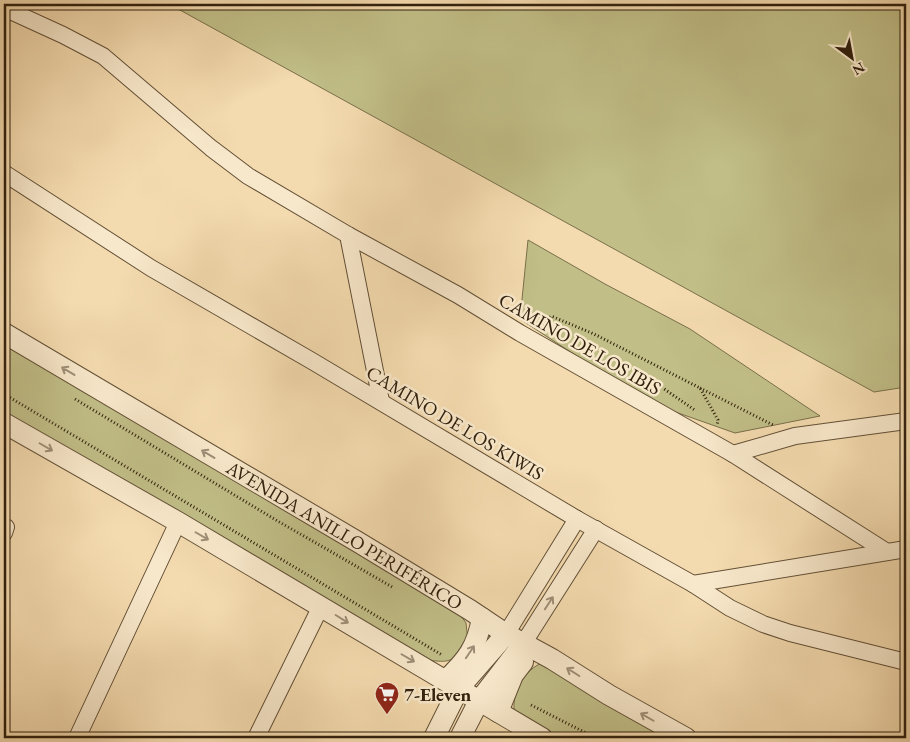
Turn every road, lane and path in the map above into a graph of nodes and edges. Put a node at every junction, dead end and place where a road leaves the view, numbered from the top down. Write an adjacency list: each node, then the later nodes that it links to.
1 (4, 8): 3 (street, CAMINO DE LOS IBIS)
2 (4, 173): 11 (street, CAMINO DE LOS KIWIS)
3 (348, 235): 11 (street); 15 (street, CAMINO DE LOS IBIS)
4 (538, 331): 6 (path)
5 (4, 333): 25 (street, AVENIDA ANILLO PERIFÉRICO, one-way to 5)
6 (700, 388): 14 (path); 15 (path)
7 (645, 390): 8 (path)
8 (654, 393)
9 (4, 394): 27 (path)
10 (70, 396): 23 (path)
11 (381, 402): 17 (street, CAMINO DE LOS KIWIS)
12 (906, 421): 14 (street)
13 (4, 423): 18 (street, one-way to 18)
14 (795, 436): 16 (street)
15 (711, 443): 16 (street, CAMINO DE LOS IBIS)
16 (733, 454): 21 (street, CAMINO DE LOS IBIS)
17 (577, 519): 19 (street, CAMINO DE LOS KIWIS); 26 (street)
18 (178, 522): 24 (street, one-way to 24); 33 (street)
19 (596, 529): 22 (street, CAMINO DE LOS KIWIS); 26 (street, one-way to 19)
20 (906, 549): 21 (street)
21 (887, 552): 22 (street)
22 (693, 584): 28 (street, CAMINO DE LOS KIWIS)
23 (402, 592)
24 (321, 606): 29 (street, one-way to 29); 34 (street)
25 (482, 618): 26 (street, AVENIDA ANILLO PERIFÉRICO); 29 (street, one-way to 25)
26 (522, 643): 29 (street); 30 (street); 32 (street); 39 (street, AVENIDA ANILLO PERIFÉRICO, one-way to 26)
27 (442, 654)
28 (906, 662)
29 (453, 684): 30 (street); 35 (street)
30 (479, 701): 32 (street); 36 (street)
31 (531, 705): 38 (path)
32 (498, 712): 37 (street)
33 (77, 738)
34 (256, 738)
35 (434, 738)
36 (460, 738)
37 (542, 738)
38 (596, 738)
39 (686, 738)

